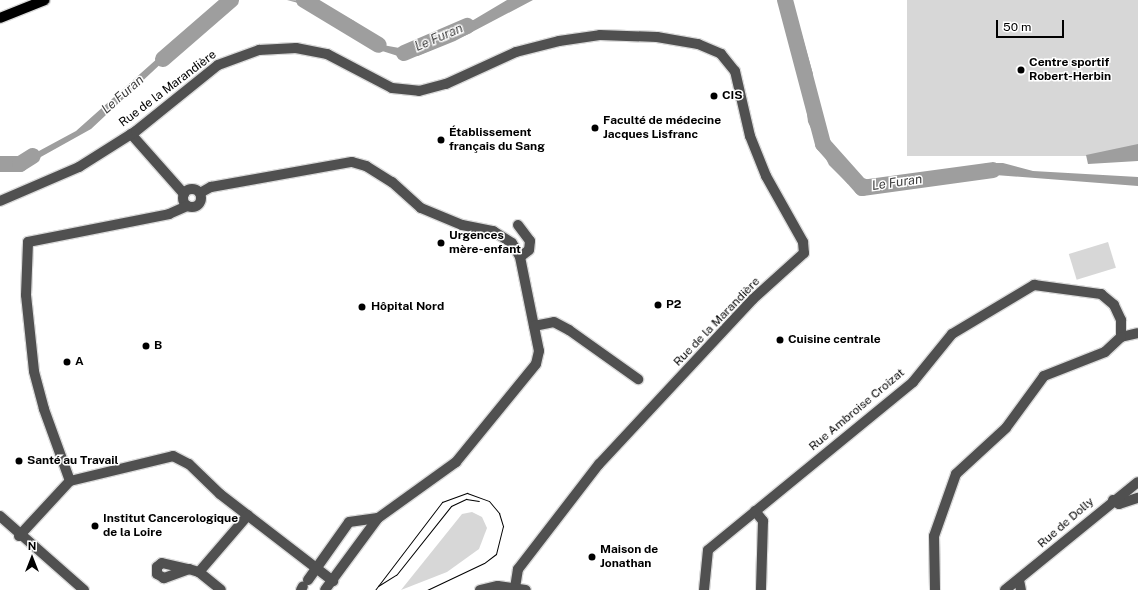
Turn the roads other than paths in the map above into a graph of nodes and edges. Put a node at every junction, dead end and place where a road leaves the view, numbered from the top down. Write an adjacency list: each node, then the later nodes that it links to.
1 (45, 0): 2 (main road)
2 (0, 18)
3 (131, 134): 5 (street); 7 (street, Rue de la Marandière); 31 (street, Rue de la Marandière)
4 (200, 193): 5 (street); 9 (street); 11 (street)
5 (184, 194): 9 (street)
6 (0, 196): 7 (street, Rue de la Marandière)
7 (12, 197): 8 (street, Rue de la Marandière)
8 (0, 201)
9 (187, 206): 16 (street)
10 (518, 225): 11 (street)
11 (520, 257): 12 (street)
12 (534, 326): 15 (street); 23 (street)
13 (1138, 333): 14 (street)
14 (1121, 337): 20 (street, Rue Ambroise Croizat); 39 (street)
15 (638, 379)
16 (70, 481): 21 (street); 24 (street)
17 (1138, 482): 19 (street, Rue de Dolly)
18 (1138, 498): 19 (street)
19 (1113, 500): 30 (street, Rue de Dolly)
20 (755, 511): 37 (street, Rue Ambroise Croizat); 38 (street)
21 (248, 515): 25 (street); 27 (street)
22 (0, 516): 24 (street)
23 (378, 518): 25 (street); 28 (street)
24 (19, 536): 32 (street)
25 (316, 568): 28 (street); 29 (street)
26 (189, 569): 27 (street)
27 (200, 572): 33 (street)
28 (333, 582): 34 (street)
29 (304, 585)
30 (1020, 585): 40 (street, Rue de Dolly)
31 (515, 587): 35 (street); 36 (street)
32 (84, 590)
33 (221, 590)
34 (326, 590)
35 (480, 590)
36 (526, 590)
37 (704, 590)
38 (761, 590)
39 (935, 590)
40 (1006, 590)

